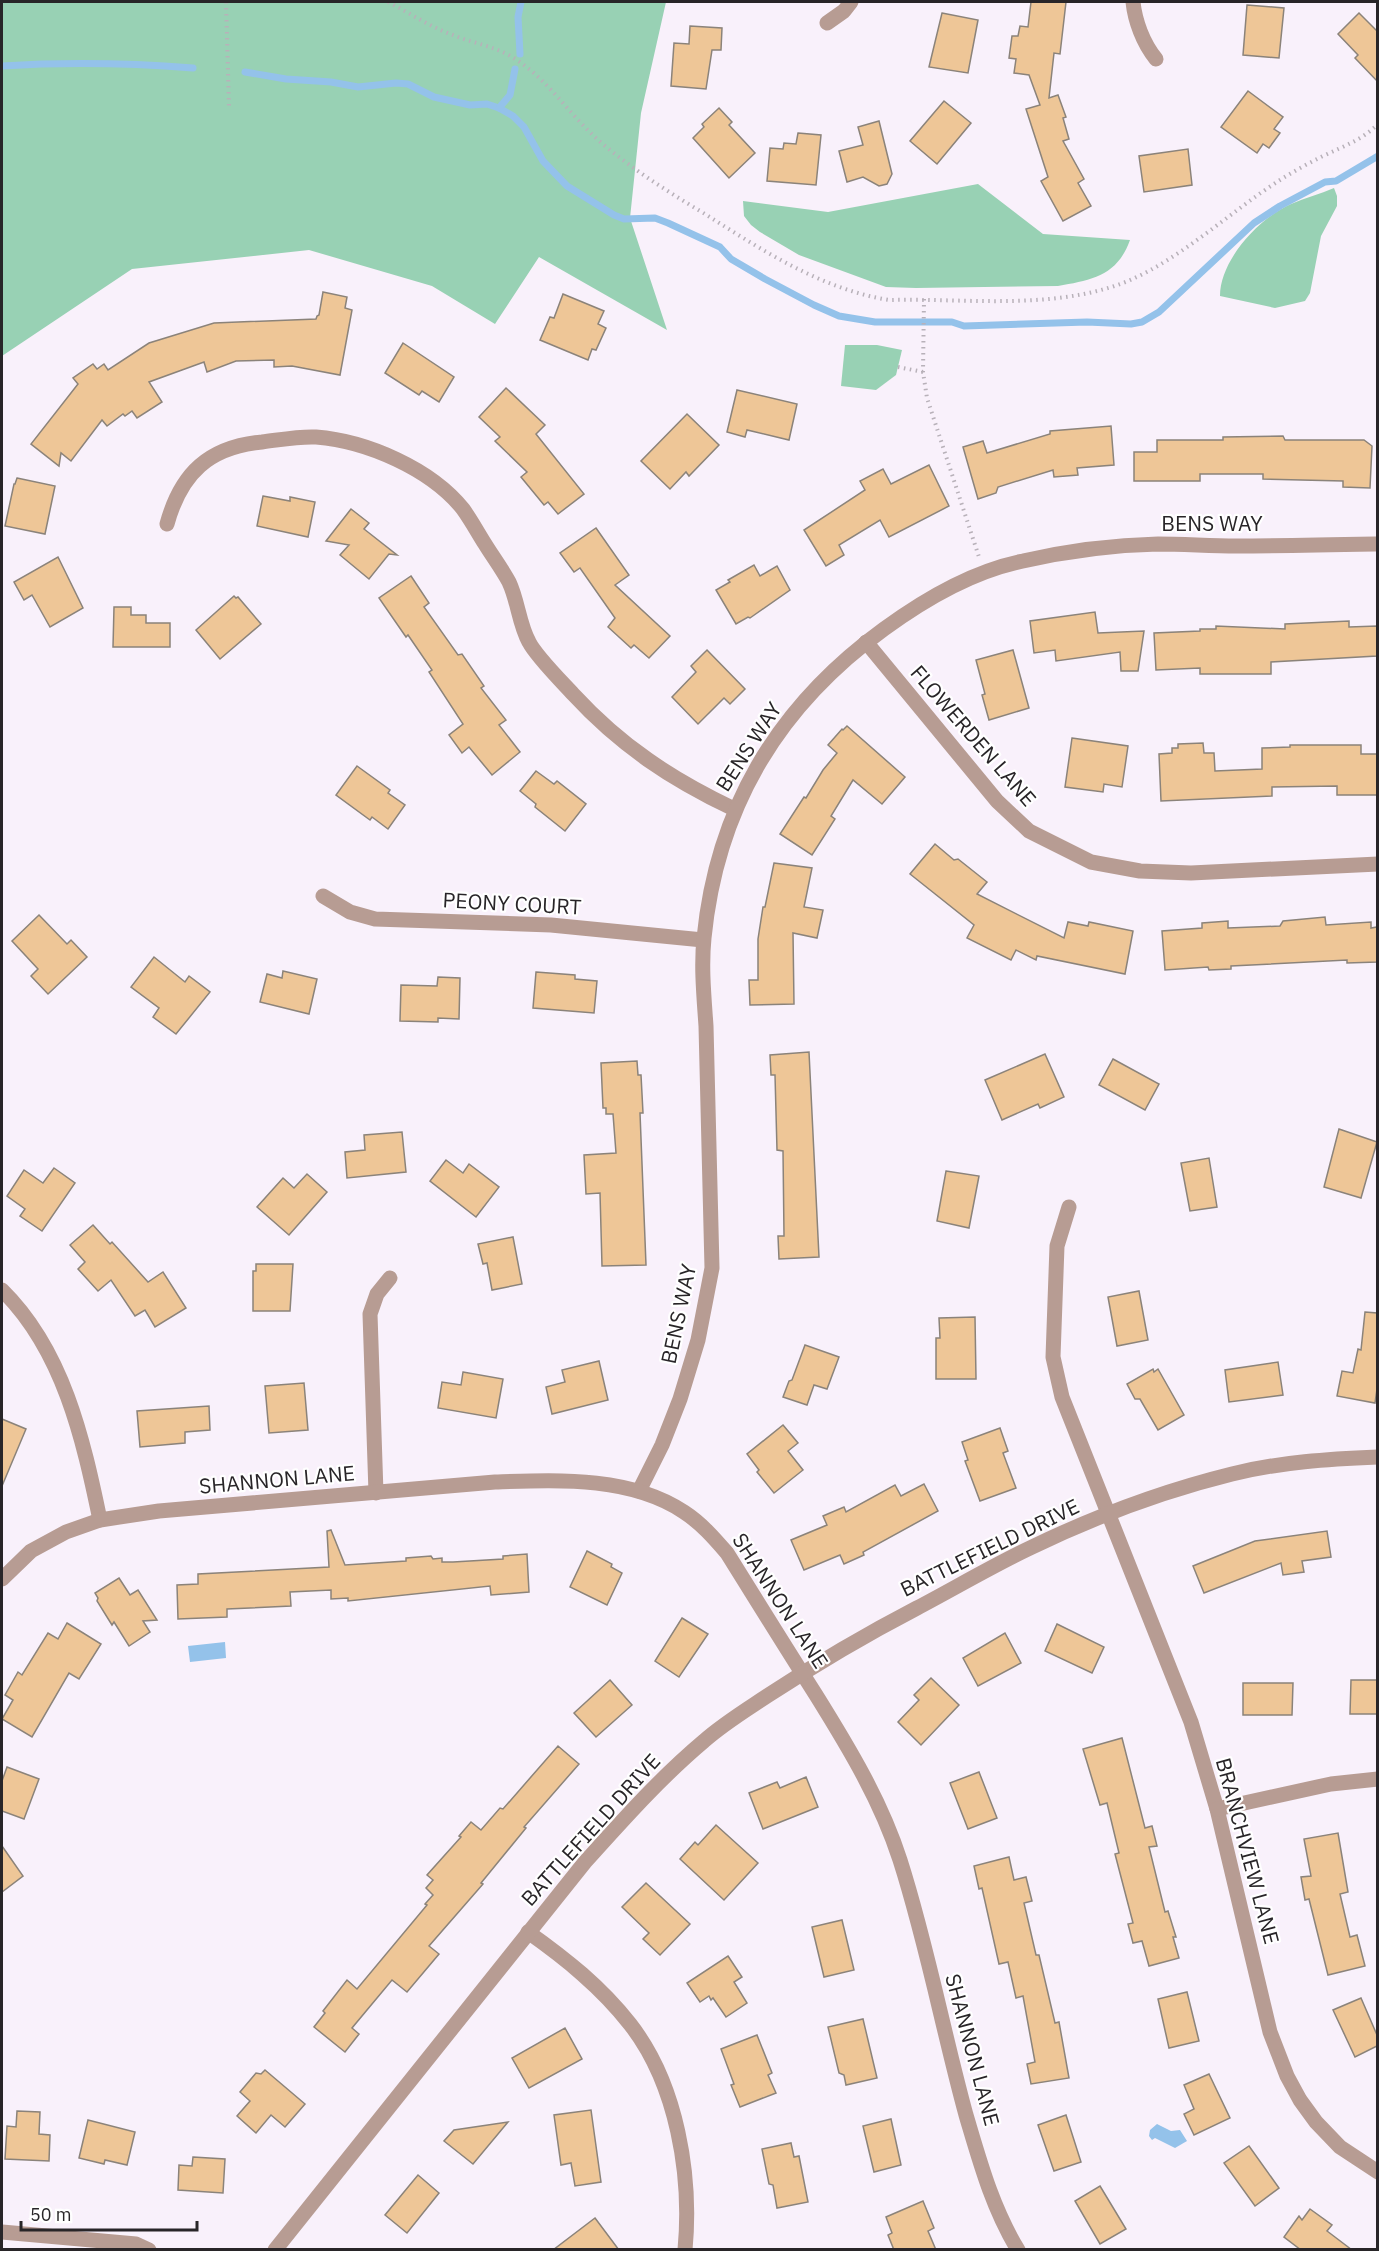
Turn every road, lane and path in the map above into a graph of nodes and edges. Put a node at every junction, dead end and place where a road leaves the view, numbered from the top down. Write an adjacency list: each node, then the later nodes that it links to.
1 (226, 2): 7 (path)
2 (388, 2): 9 (path)
3 (851, 2): 5 (street)
4 (1133, 2): 6 (street)
5 (827, 22)
6 (1156, 59)
7 (229, 107)
8 (1377, 123): 9 (path)
9 (924, 299): 11 (path)
10 (898, 367): 11 (path)
11 (923, 372): 14 (path)
12 (167, 524): 16 (street)
13 (1377, 544): 14 (street, BENS WAY)
14 (984, 573): 15 (street, BENS WAY)
15 (866, 642): 16 (street, BENS WAY); 17 (street, FLOWERDEN LANE)
16 (734, 809): 19 (street, BENS WAY)
17 (1377, 864)
18 (323, 896): 19 (street, PEONY COURT)
19 (704, 940): 24 (street, BENS WAY)
20 (1069, 1207): 26 (street, BRANCHVIEW LANE)
21 (390, 1278): 25 (street)
22 (2, 1290): 27 (street)
23 (1377, 1457): 26 (street, BATTLEFIELD DRIVE)
24 (639, 1491): 25 (street, SHANNON LANE); 29 (street, SHANNON LANE)
25 (376, 1493): 27 (street, SHANNON LANE)
26 (1108, 1514): 29 (street, BATTLEFIELD DRIVE); 31 (street, BRANCHVIEW LANE)
27 (100, 1520): 28 (street, SHANNON LANE)
28 (2, 1579)
29 (802, 1673): 32 (street, BATTLEFIELD DRIVE); 38 (street, SHANNON LANE)
30 (1377, 1779): 31 (street)
31 (1217, 1809): 33 (street, BRANCHVIEW LANE)
32 (528, 1932): 36 (street, BATTLEFIELD DRIVE); 37 (street)
33 (1377, 2172)
34 (2, 2232): 35 (street)
35 (148, 2250)
36 (275, 2250)
37 (685, 2250)
38 (1018, 2250)

